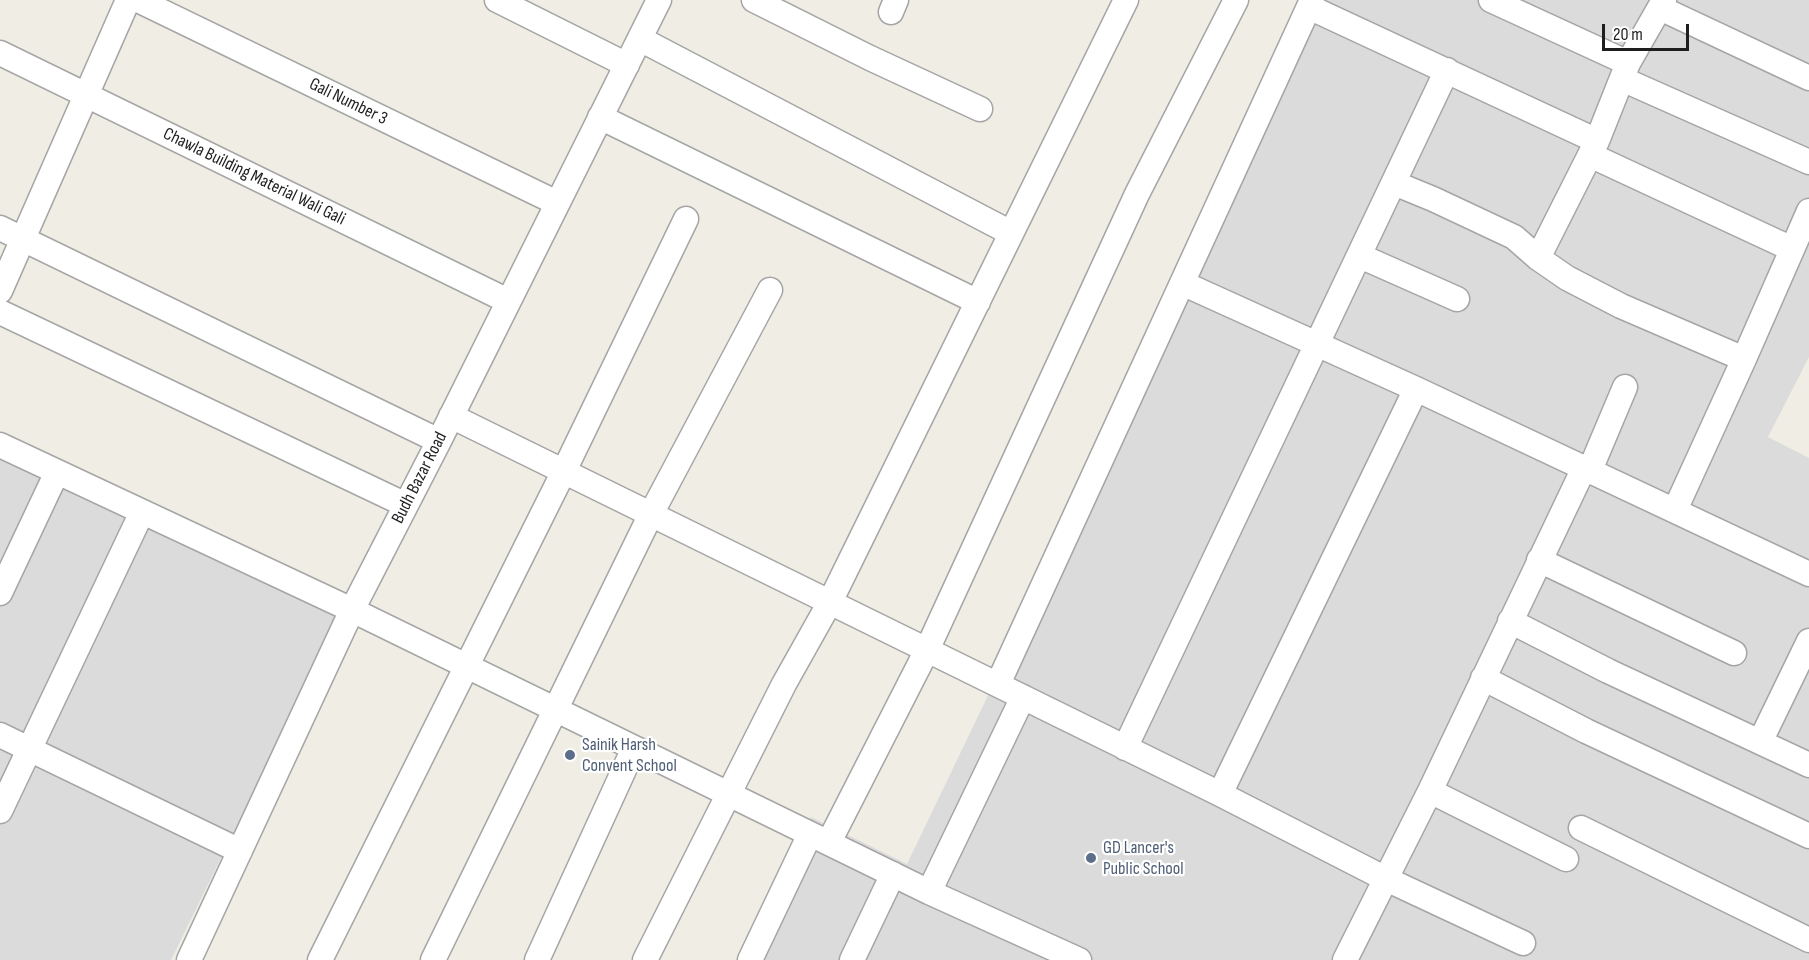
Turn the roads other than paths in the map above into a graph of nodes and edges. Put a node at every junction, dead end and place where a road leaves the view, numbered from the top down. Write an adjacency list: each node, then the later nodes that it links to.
1 (128, 0): 18 (street)
2 (138, 0): 24 (street, Gali Number 3)
3 (497, 0): 14 (street)
4 (659, 0): 12 (street, Budh Bazar Road)
5 (754, 0): 19 (street)
6 (1126, 0): 28 (street)
7 (1236, 0): 61 (street)
8 (1491, 0): 11 (street)
9 (1311, 3): 15 (street); 33 (street)
10 (1662, 4): 16 (street); 17 (street)
11 (1518, 5): 16 (street)
12 (640, 39): 14 (street, Budh Bazar Road); 28 (street)
13 (0, 53): 18 (street, Chawla Building Material Wali Gali)
14 (627, 65): 20 (street, Budh Bazar Road)
15 (1447, 70): 21 (street); 23 (street)
16 (1625, 71): 21 (street); 22 (street)
17 (1809, 78)
18 (87, 96): 29 (street); 37 (street, Chawla Building Material Wali Gali)
19 (980, 109)
20 (600, 117): 24 (street, Budh Bazar Road); 38 (street)
21 (1594, 148): 30 (street); 32 (street)
22 (1809, 162)
23 (1394, 183): 31 (street); 32 (street)
24 (557, 203): 37 (street, Budh Bazar Road)
25 (1809, 211): 30 (street)
26 (686, 219): 48 (street)
27 (0, 228): 29 (street)
28 (1011, 233): 38 (street)
29 (24, 240): 35 (street); 45 (street)
30 (1792, 249): 41 (street)
31 (1360, 256): 36 (street); 40 (street)
32 (1538, 258): 41 (street)
33 (1182, 283): 40 (street); 65 (street)
34 (770, 290): 53 (street)
35 (0, 291)
36 (1457, 299)
37 (508, 301): 44 (street, Budh Bazar Road)
38 (978, 302): 57 (street)
39 (0, 312): 50 (street)
40 (1317, 344): 43 (street); 71 (street)
41 (1744, 359): 51 (street)
42 (1625, 387): 47 (street)
43 (1416, 389): 47 (street); 76 (street)
44 (451, 416): 45 (street, Budh Bazar Road); 48 (street)
45 (439, 441): 50 (street, Budh Bazar Road)
46 (0, 445): 49 (street)
47 (1587, 469): 51 (street); 54 (street)
48 (564, 471): 53 (street); 63 (street)
49 (57, 472): 52 (street); 56 (street)
50 (406, 505): 58 (street, Budh Bazar Road)
51 (1675, 510): 55 (street)
52 (142, 512): 58 (street); 72 (street)
53 (651, 514): 57 (street); 67 (street)
54 (1539, 560): 59 (street); 62 (street)
55 (1809, 574)
56 (0, 593)
57 (830, 602): 61 (street); 75 (street)
58 (352, 610): 63 (street); 81 (street, Budh Bazar Road)
59 (1510, 621): 64 (street); 69 (street)
60 (1809, 641): 69 (street)
61 (927, 650): 65 (street); 80 (street)
62 (1734, 653)
63 (466, 666): 67 (street); 89 (street)
64 (1483, 678): 74 (street); 79 (street)
65 (998, 684): 66 (street)
66 (1023, 697): 71 (street); 85 (street)
67 (556, 710): 70 (street); 90 (street)
68 (0, 735): 72 (street)
69 (1760, 742): 73 (street)
70 (634, 748): 75 (street); 91 (street)
71 (1125, 748): 76 (street)
72 (30, 750): 77 (street); 81 (street)
73 (1809, 765)
74 (1430, 791): 82 (street); 84 (street)
75 (728, 793): 80 (street); 92 (street)
76 (1220, 794): 84 (street)
77 (0, 811)
78 (1581, 828): 86 (street)
79 (1809, 836)
80 (819, 838): 83 (street); 93 (street)
81 (240, 851): 88 (street, Budh Bazar Road)
82 (1566, 859)
83 (893, 874): 85 (street); 94 (street)
84 (1386, 879): 87 (street); 96 (street)
85 (929, 892): 95 (street)
86 (1809, 940)
87 (1523, 943)
88 (189, 960)
89 (320, 960)
90 (434, 960)
91 (537, 960)
92 (645, 960)
93 (750, 960)
94 (852, 960)
95 (1079, 960)
96 (1345, 960)

